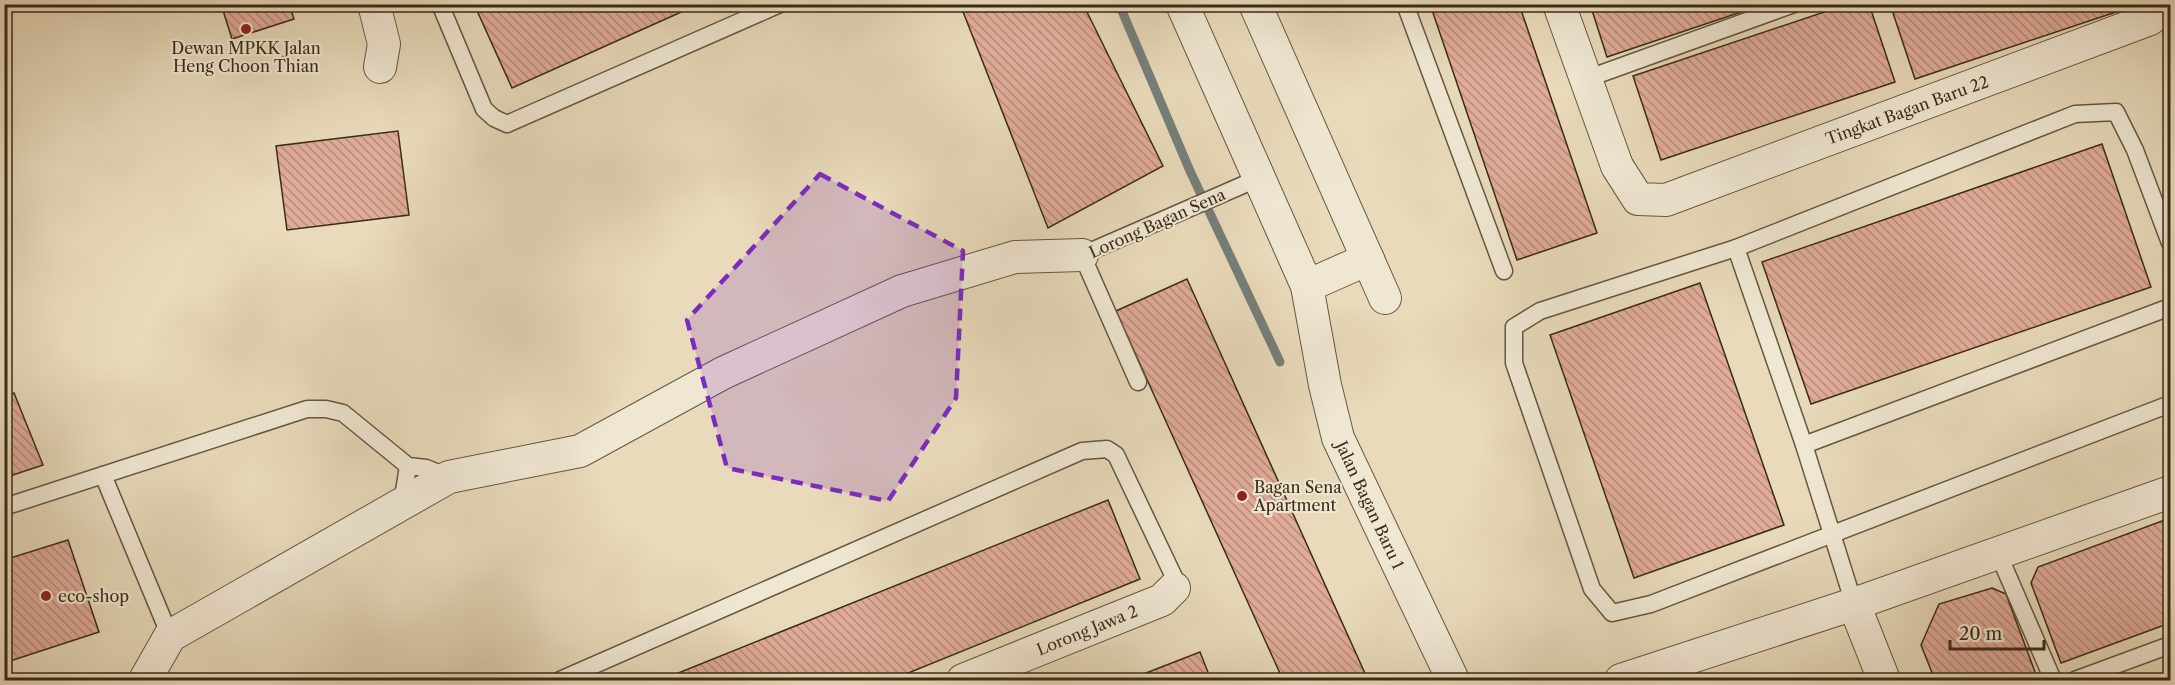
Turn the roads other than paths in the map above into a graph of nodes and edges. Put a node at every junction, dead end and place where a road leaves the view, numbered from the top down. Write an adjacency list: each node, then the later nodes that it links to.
1 (374, 4): 10 (street)
2 (440, 4): 3 (lane)
3 (780, 4)
4 (1182, 4): 12 (street, Jalan Bagan Baru 1)
5 (1255, 4): 16 (street)
6 (1405, 4): 17 (lane)
7 (1559, 4): 11 (street)
8 (1794, 4): 11 (lane)
9 (2170, 4): 11 (street, Tingkat Bagan Baru 22)
10 (380, 67)
11 (1586, 79)
12 (1259, 178): 15 (lane, Lorong Bagan Sena); 18 (street, Jalan Bagan Baru 1)
13 (2170, 243): 14 (lane)
14 (1736, 248): 23 (lane); 30 (lane)
15 (1082, 255): 21 (lane, Lorong Bagan Sena); 26 (street)
16 (1368, 259): 18 (street); 19 (street)
17 (1504, 271)
18 (1307, 286): 39 (street, Jalan Bagan Baru 1)
19 (1385, 298)
20 (2170, 307): 23 (lane)
21 (1138, 382)
22 (2170, 404): 30 (lane)
23 (1804, 446): 30 (lane)
24 (408, 466): 25 (lane); 26 (lane); 28 (lane)
25 (103, 475): 29 (lane); 34 (lane)
26 (449, 477): 28 (street)
27 (2170, 492): 31 (street)
28 (402, 504): 34 (street)
29 (4, 507)
30 (1832, 534): 33 (lane)
31 (1998, 553): 33 (street); 42 (lane)
32 (1174, 588): 37 (lane); 38 (street, Lorong Jawa 2)
33 (1854, 604): 40 (street); 41 (street)
34 (170, 636): 36 (street)
35 (2170, 645): 43 (lane)
36 (145, 681)
37 (560, 681)
38 (963, 681)
39 (1453, 681)
40 (1621, 681)
41 (1884, 681)
42 (2053, 681)
43 (2075, 681)

